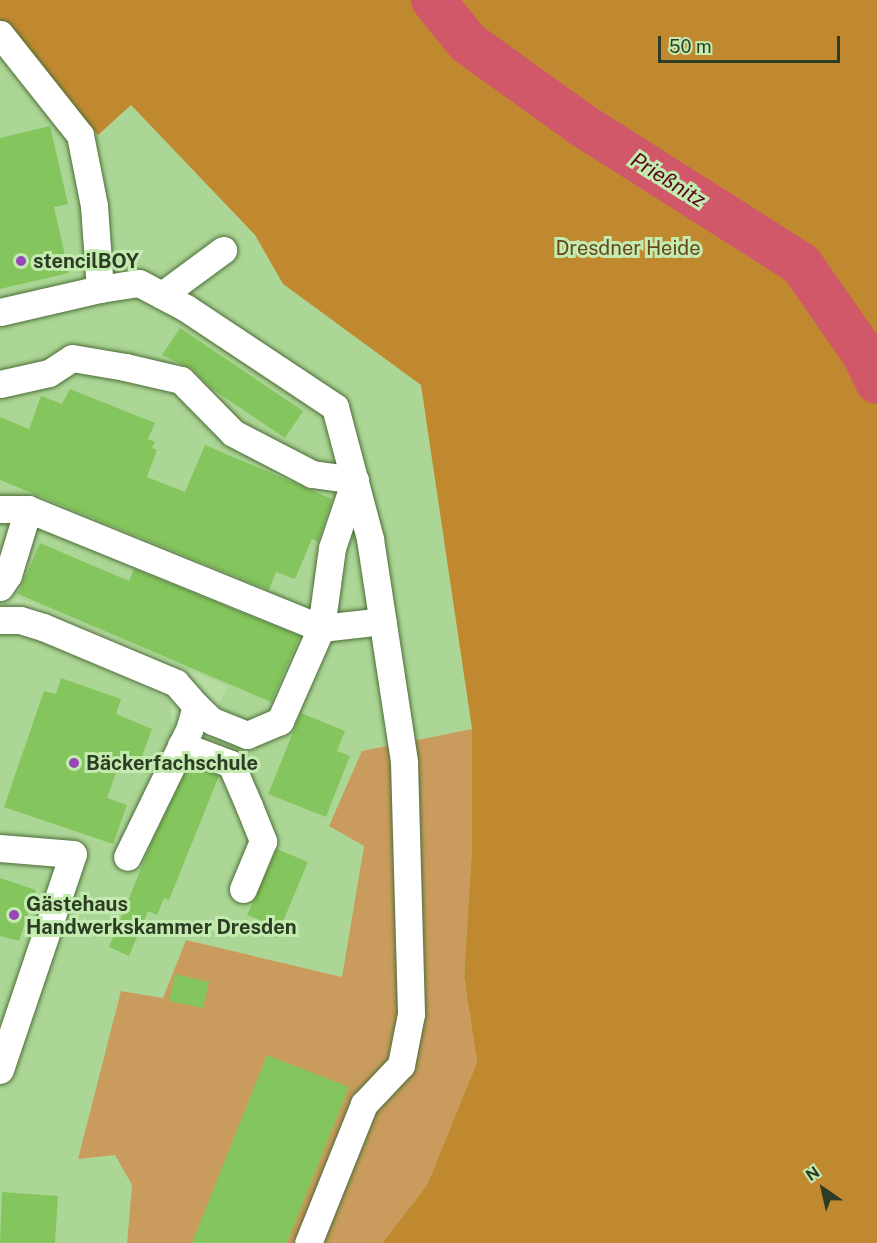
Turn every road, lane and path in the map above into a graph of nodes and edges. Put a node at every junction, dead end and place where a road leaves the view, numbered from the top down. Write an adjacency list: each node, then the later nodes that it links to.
1 (0, 34): 3 (street)
2 (223, 250): 4 (street)
3 (100, 289): 4 (street); 5 (street)
4 (150, 289): 7 (street)
5 (0, 312)
6 (0, 384): 7 (street)
7 (355, 480): 12 (street); 13 (street)
8 (28, 509): 9 (street); 10 (street); 13 (street)
9 (0, 510)
10 (0, 587)
11 (0, 620): 14 (street)
12 (383, 621): 13 (street); 19 (street)
13 (321, 628): 14 (street)
14 (188, 727): 16 (street); 17 (street)
15 (0, 848): 18 (street)
16 (127, 857)
17 (243, 889)
18 (0, 1070)
19 (308, 1243)

